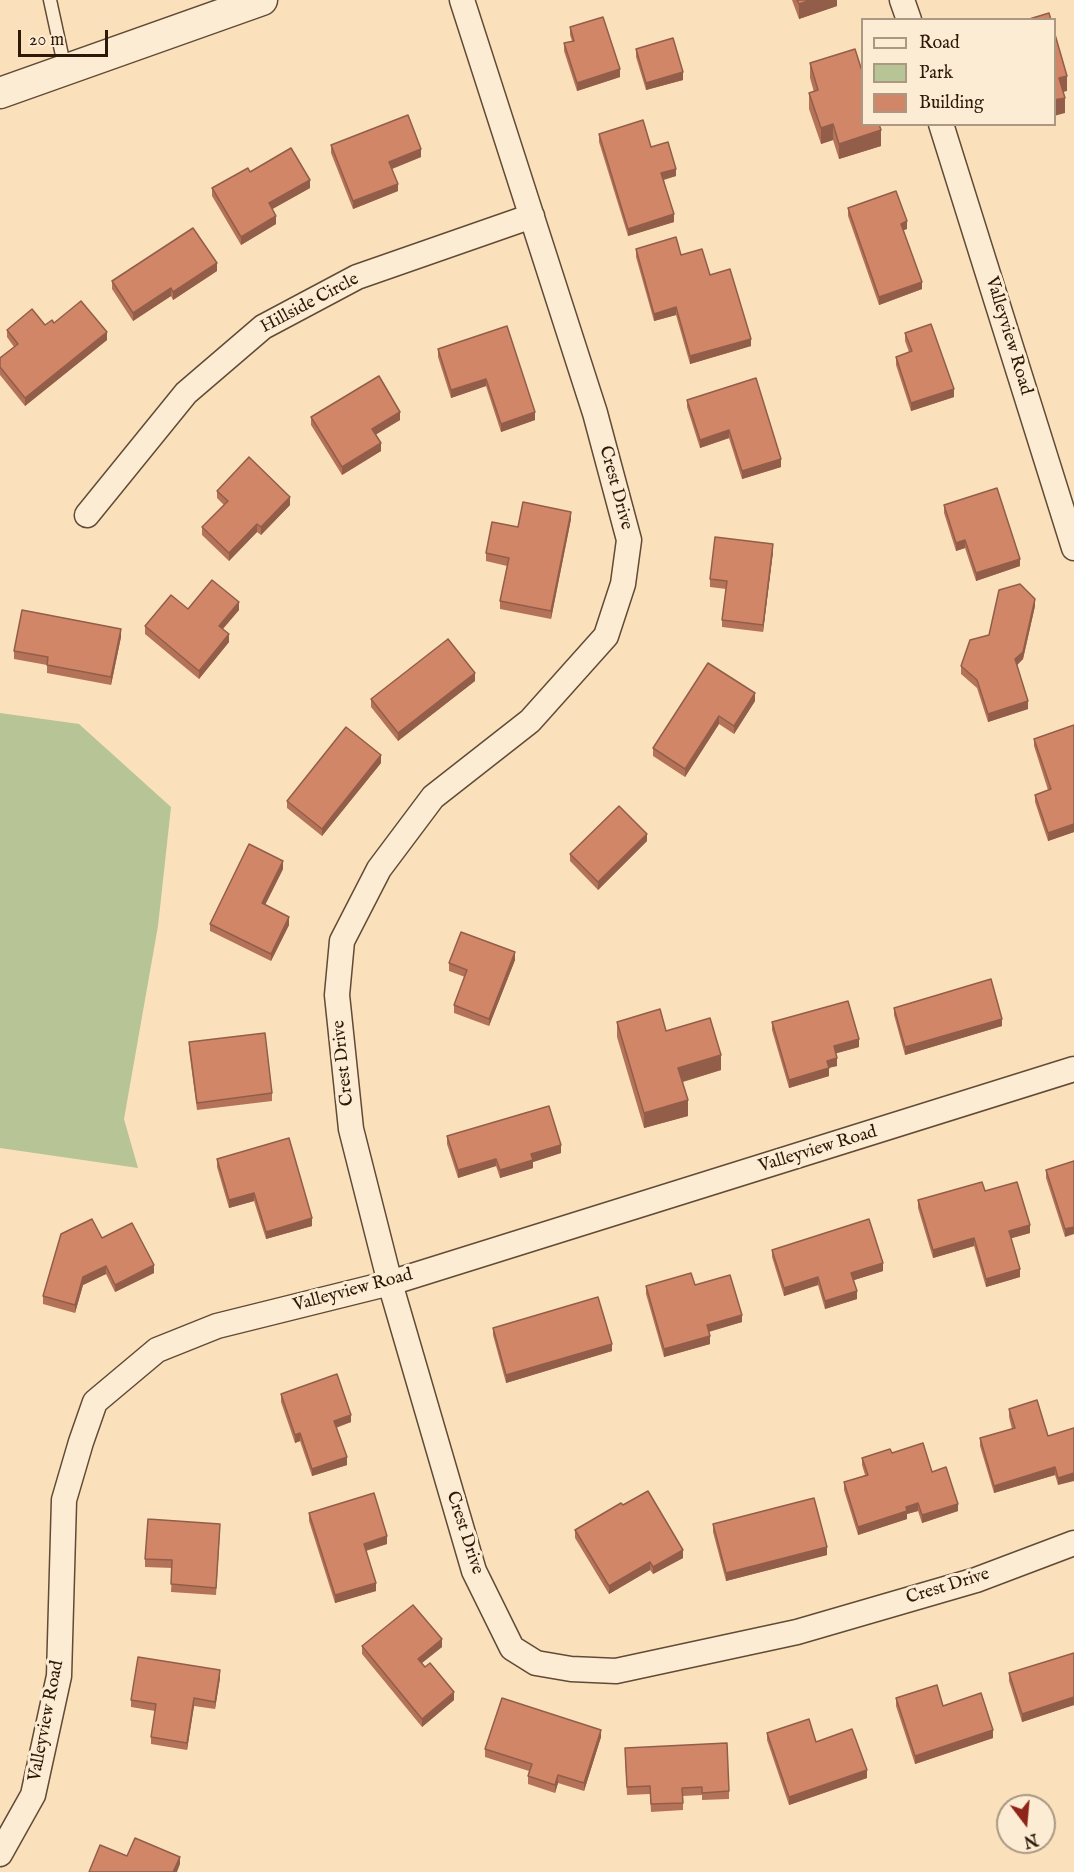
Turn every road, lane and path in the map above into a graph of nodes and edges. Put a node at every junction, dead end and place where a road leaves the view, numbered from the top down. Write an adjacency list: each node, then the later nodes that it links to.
1 (50, 0): 6 (lane)
2 (262, 0): 6 (street)
3 (462, 0): 9 (street, Crest Drive)
4 (902, 0): 5 (street)
5 (908, 18)
6 (65, 70): 7 (street)
7 (0, 93)
8 (942, 126): 11 (street, Valleyview Road)
9 (532, 216): 10 (street, Hillside Circle); 13 (street, Crest Drive)
10 (87, 515)
11 (1074, 548)
12 (1074, 1069): 13 (street, Valleyview Road)
13 (390, 1283): 14 (street, Crest Drive); 15 (street, Valleyview Road)
14 (1074, 1543)
15 (0, 1854)

